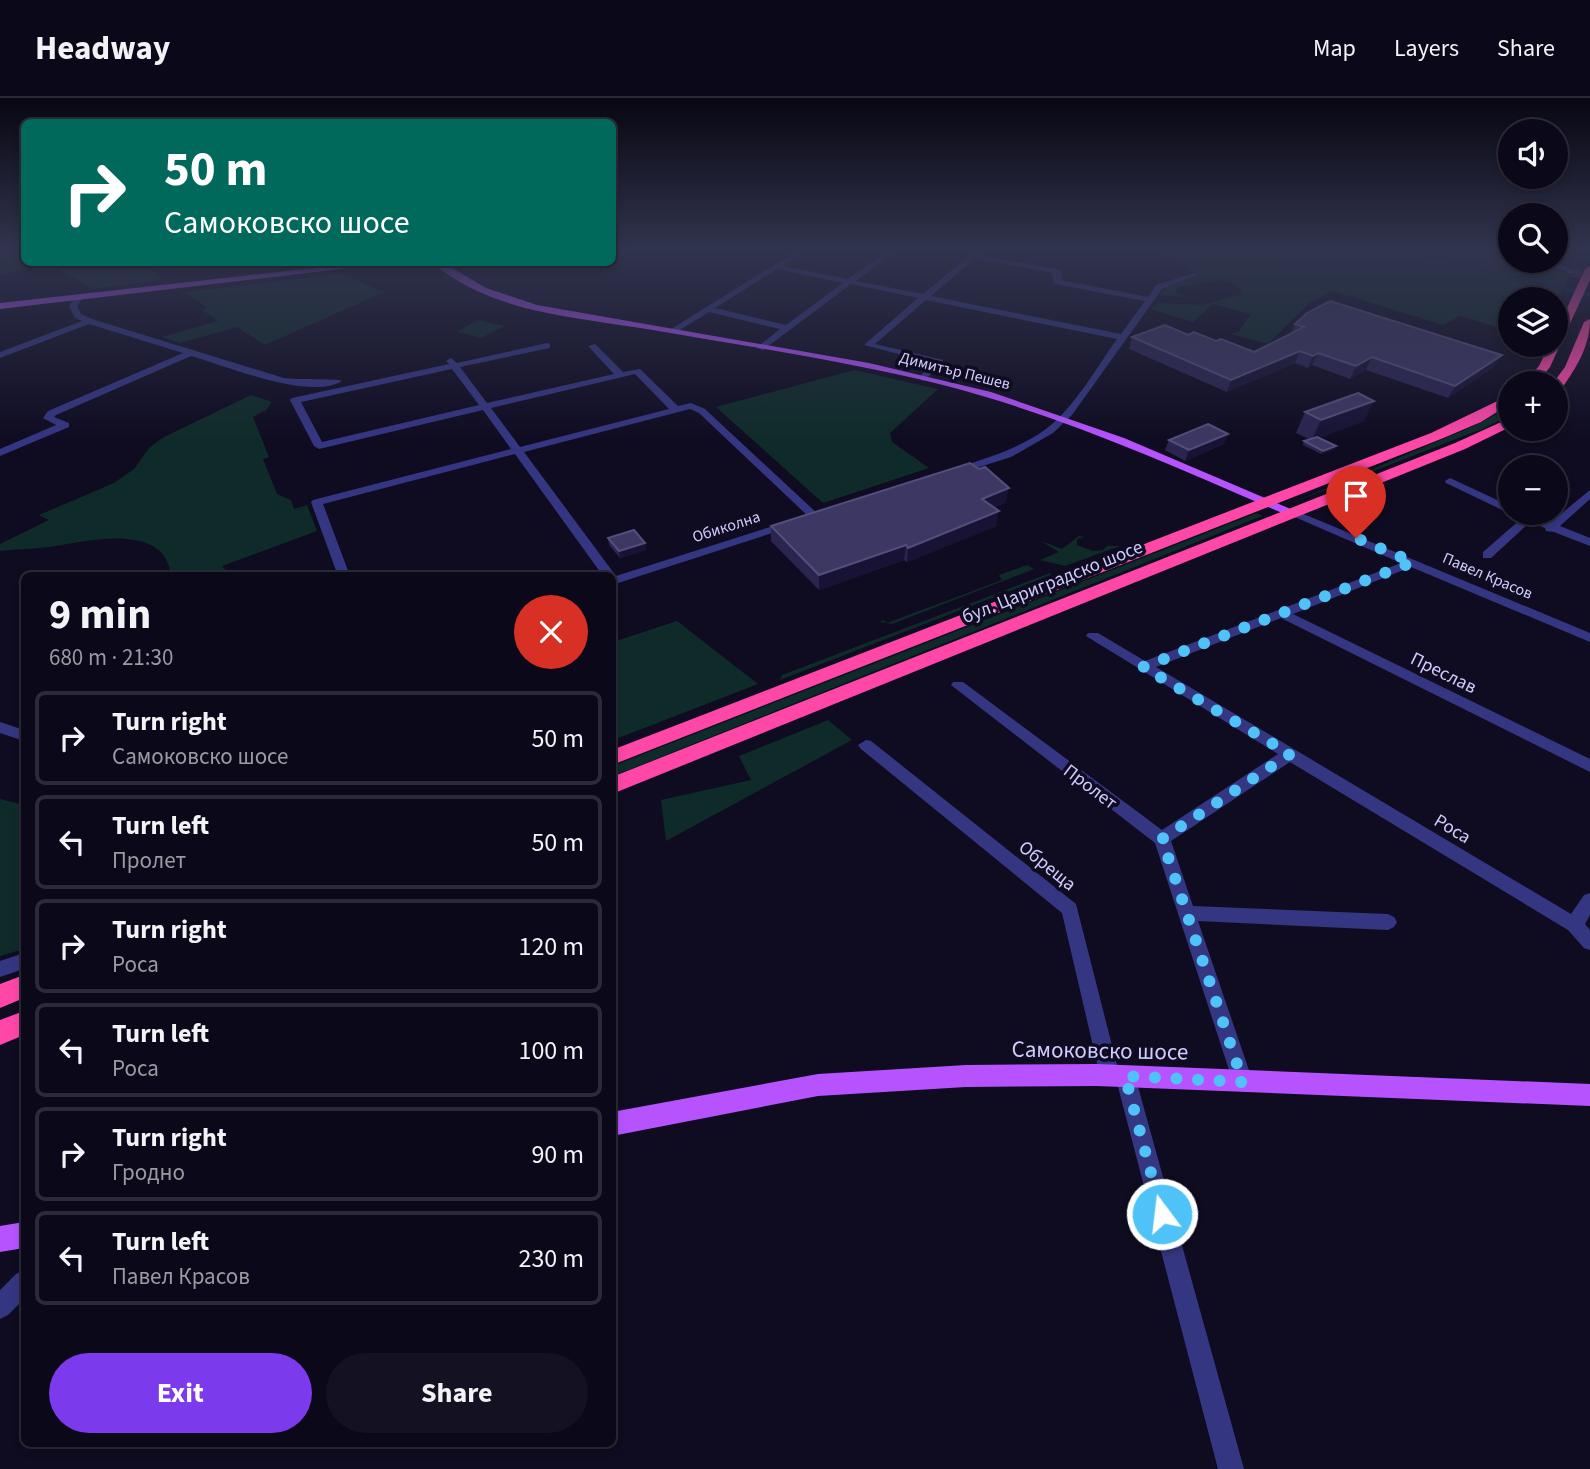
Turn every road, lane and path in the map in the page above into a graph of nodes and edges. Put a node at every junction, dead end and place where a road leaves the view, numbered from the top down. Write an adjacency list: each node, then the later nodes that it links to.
1 (76, 313): 9 (street)
2 (580, 313): 12 (main road, Димитър Пешев)
3 (701, 313): 12 (street)
4 (724, 313): 11 (street)
5 (808, 313): 11 (street)
6 (906, 313): 22 (street)
7 (1004, 313): 13 (street)
8 (1138, 313): 13 (street)
9 (89, 321): 17 (street); 18 (street)
10 (1590, 322): 20 (highway)
11 (788, 328): 16 (street)
12 (672, 331): 16 (main road, Димитър Пешев)
13 (1122, 337): 26 (street)
14 (592, 345): 21 (street)
15 (547, 346): 19 (street)
16 (760, 348): 22 (main road, Димитър Пешев)
17 (192, 352): 19 (street); 29 (street)
18 (0, 355)
19 (452, 362): 23 (street); 23 (street)
20 (1568, 371)
21 (621, 374): 23 (street); 25 (street)
22 (923, 378): 26 (main road, Димитър Пешев)
23 (486, 406): 28 (street)
24 (1498, 406): 33 (highway, бул. Цариградско шосе)
25 (676, 410): 28 (street); 37 (street)
26 (1062, 420): 30 (street); 33 (main road, Димитър Пешев)
27 (1498, 427): 36 (highway, бул. Цариградско шосе)
28 (518, 451): 44 (street); 45 (street)
29 (0, 453)
30 (943, 476)
31 (1450, 481): 34 (street)
32 (1590, 493): 40 (street)
33 (1267, 502): 36 (main road, Димитър Пешев); 56 (highway, бул. Цариградско шосе)
34 (1498, 504)
35 (827, 512): 37 (street, Обиколна)
36 (1294, 513): 43 (street, Павел Красов); 58 (highway, бул. Цариградско шосе)
37 (814, 516): 46 (street, Обиколна)
38 (1513, 525): 42 (street)
39 (1542, 525): 40 (street)
40 (1550, 529): 41 (street)
41 (1590, 542)
42 (1487, 555)
43 (1413, 562): 47 (street); 49 (street, Павел Красов)
44 (343, 572)
45 (607, 572)
46 (616, 578)
47 (1280, 612): 50 (street); 57 (street, Преслав)
48 (1093, 636): 50 (street, Роса)
49 (1590, 638)
50 (1143, 667): 55 (street, Роса)
51 (958, 685): 59 (street, Пролет)
52 (0, 727): 53 (street)
53 (21, 735)
54 (866, 745): 71 (street, Обреща)
55 (1290, 754): 59 (street); 63 (street, Роса)
56 (616, 756)
57 (1590, 766)
58 (616, 784)
59 (1162, 839): 61 (street)
60 (1590, 900): 63 (street)
61 (1187, 914): 62 (street); 72 (street)
62 (1388, 922)
63 (1574, 925): 64 (street, Роса)
64 (1590, 942)
65 (21, 962): 66 (street)
66 (0, 969)
67 (21, 987): 68 (highway)
68 (0, 996)
69 (21, 1024): 70 (highway)
70 (0, 1033)
71 (1118, 1076): 72 (main road, Самоковско шосе); 74 (main road, Самоковско шосе); 79 (street, Обреща)
72 (1243, 1082): 73 (main road, Самоковско шосе)
73 (1590, 1095)
74 (616, 1123)
75 (21, 1234): 76 (main road)
76 (0, 1238)
77 (21, 1285): 78 (street)
78 (0, 1307)
79 (1231, 1469)

